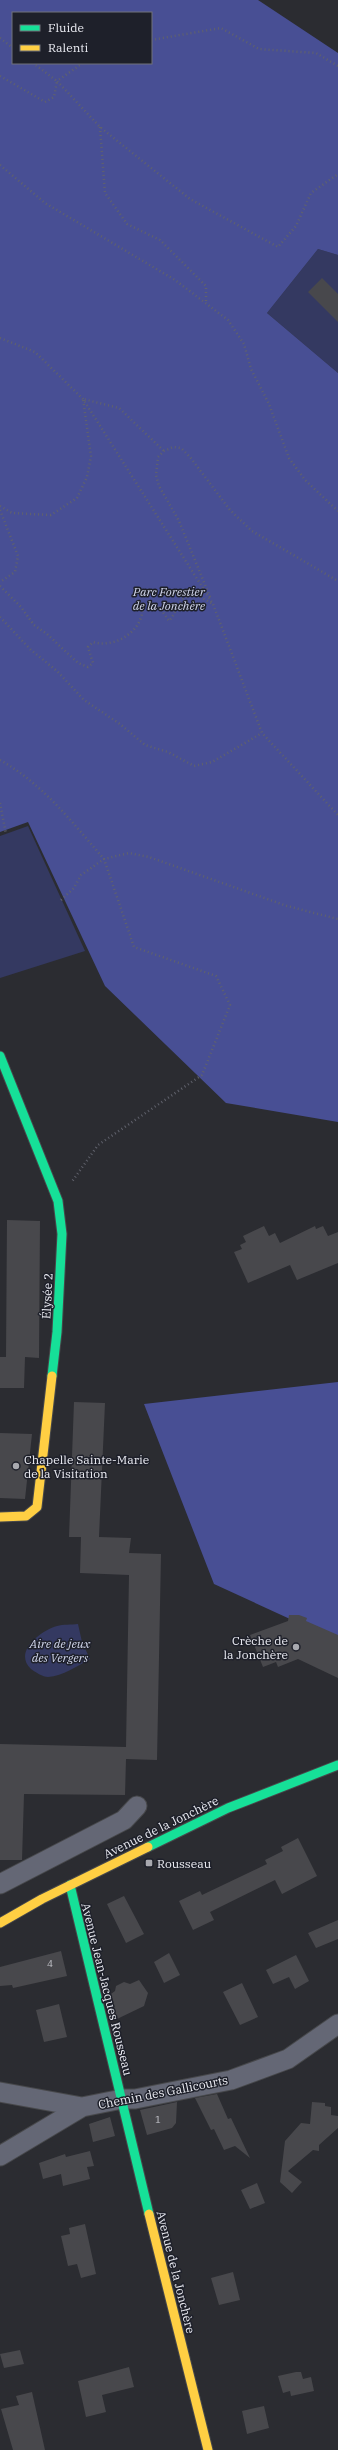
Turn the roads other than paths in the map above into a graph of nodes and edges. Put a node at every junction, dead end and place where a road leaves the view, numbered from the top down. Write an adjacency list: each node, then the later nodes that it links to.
1 (0, 1056): 2 (street, Élysée 2)
2 (0, 1517)
3 (338, 1765): 6 (street, Avenue de la Jonchère)
4 (137, 1806): 5 (street)
5 (0, 1884)
6 (70, 1885): 7 (street, Avenue de la Jonchère); 10 (street, Avenue Jean-Jacques Rousseau)
7 (0, 1923)
8 (337, 2027): 10 (street, Chemin des Gallicourts)
9 (0, 2092): 11 (street, Chemin des Gallicourts)
10 (122, 2099): 11 (street, Chemin des Gallicourts); 13 (street, Avenue de la Jonchère)
11 (82, 2107): 12 (street)
12 (0, 2156)
13 (208, 2450)

